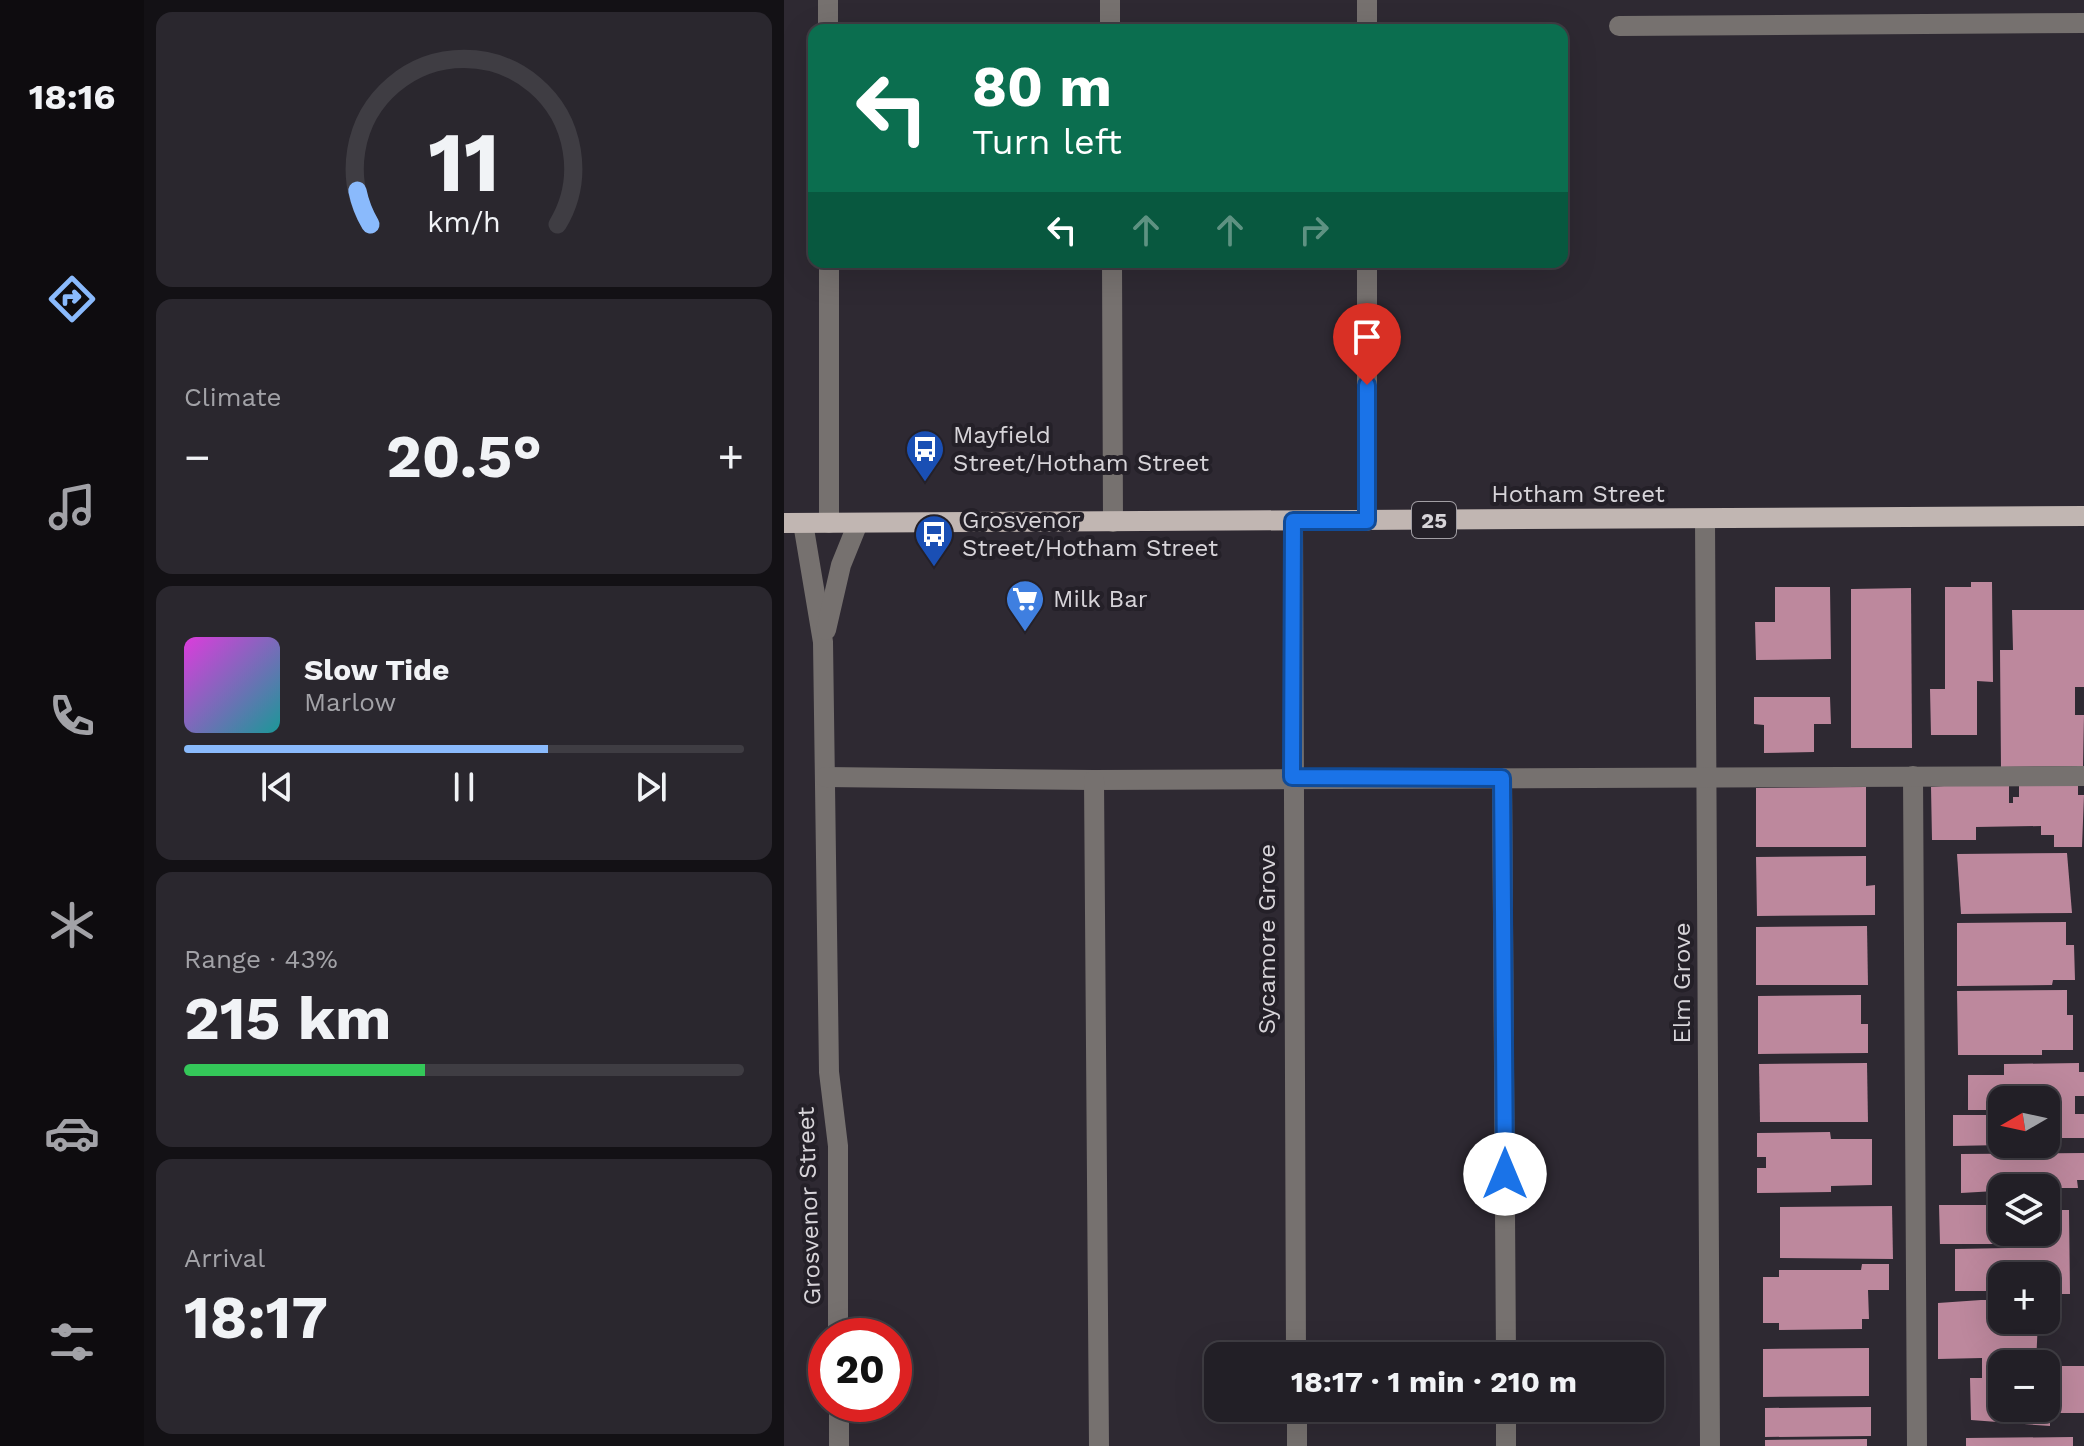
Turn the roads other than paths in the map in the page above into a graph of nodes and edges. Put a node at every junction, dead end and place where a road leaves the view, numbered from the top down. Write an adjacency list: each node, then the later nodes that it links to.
1 (828, 0): 5 (street)
2 (1110, 0): 6 (street)
3 (1367, 0): 7 (street)
4 (2084, 23): 8 (street)
5 (828, 24)
6 (1110, 24)
7 (1367, 24)
8 (1619, 26)
9 (829, 268): 18 (street)
10 (1112, 268): 16 (street)
11 (1367, 268): 15 (street)
12 (2084, 516): 13 (main road, Hotham Street / 25)
13 (1705, 519): 15 (main road, Hotham Street / 25); 26 (street, Elm Grove)
14 (1293, 521): 15 (main road, Hotham Street / 25); 16 (main road, Hotham Street / 25); 24 (street, Sycamore Grove)
15 (1367, 521)
16 (1113, 522): 19 (main road, Hotham Street / 25)
17 (794, 523): 18 (main road, Hotham Street / 25); 20 (street, Grosvenor Street)
18 (829, 523): 19 (main road, Hotham Street / 25)
19 (858, 523): 20 (street, Grosvenor Street)
20 (823, 642): 23 (street, Grosvenor Street)
21 (1913, 776): 22 (street); 26 (street); 39 (street)
22 (2084, 776)
23 (825, 777): 27 (street); 28 (street, Grosvenor Street)
24 (1292, 777): 25 (street); 27 (street); 29 (street, Sycamore Grove)
25 (1502, 778): 26 (street); 30 (street)
26 (1707, 778): 38 (street, Elm Grove)
27 (1094, 780): 35 (street)
28 (838, 1318)
29 (1296, 1342)
30 (1506, 1342)
31 (839, 1422): 34 (street)
32 (1297, 1422): 36 (street)
33 (1506, 1422): 37 (street)
34 (839, 1446)
35 (1099, 1446)
36 (1297, 1446)
37 (1506, 1446)
38 (1710, 1446)
39 (1917, 1446)

